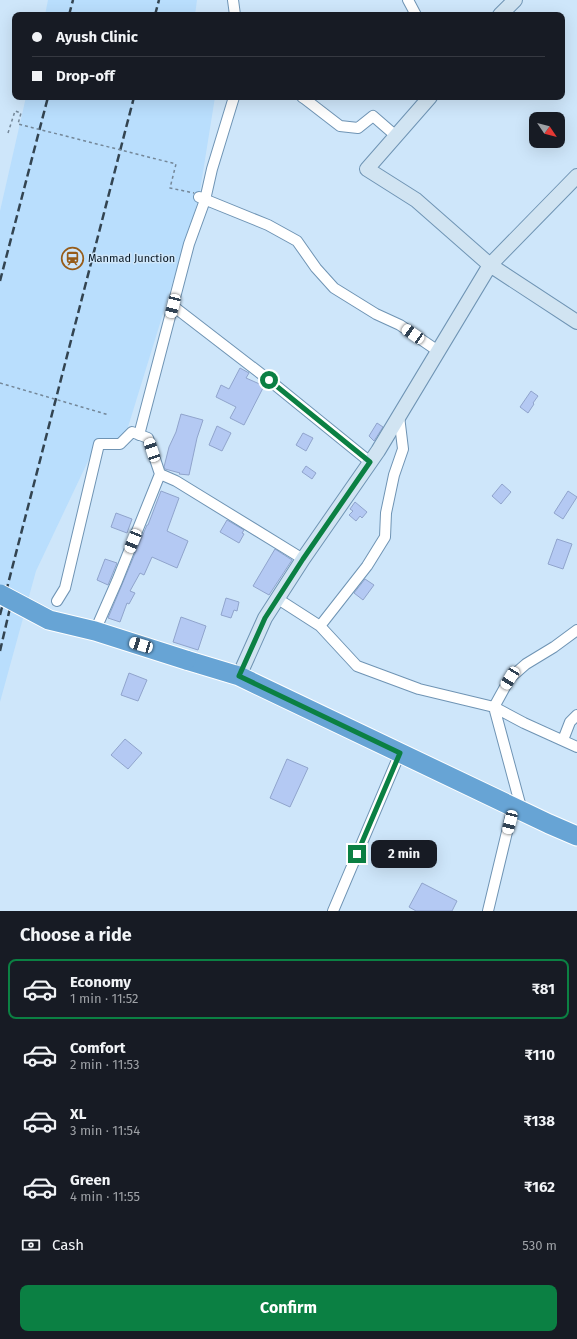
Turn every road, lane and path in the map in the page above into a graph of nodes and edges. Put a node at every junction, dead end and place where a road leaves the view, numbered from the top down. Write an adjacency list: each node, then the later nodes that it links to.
1 (233, 0): 4 (street)
2 (408, 0): 5 (street)
3 (515, 0): 6 (main road)
4 (235, 12)
5 (414, 12)
6 (503, 12)
7 (233, 100): 13 (street)
8 (306, 100): 11 (street)
9 (427, 100): 11 (main road)
10 (8, 133): 13 (path, bridge)
11 (396, 136): 14 (main road)
12 (577, 176): 14 (main road)
13 (200, 197): 15 (street); 17 (street)
14 (490, 265): 16 (main road); 17 (main road)
15 (173, 306): 21 (street); 22 (street)
16 (577, 322)
17 (438, 350): 20 (main road)
18 (0, 384): 19 (path, bridge)
19 (109, 415)
20 (399, 416): 22 (main road); 28 (street)
21 (139, 435): 23 (street); 27 (street)
22 (370, 462): 24 (main road)
23 (160, 474): 24 (street); 30 (street)
24 (303, 559): 26 (main road)
25 (0, 594): 30 (highway, bridge)
26 (278, 599): 28 (street); 31 (main road)
27 (57, 601)
28 (320, 626): 32 (street)
29 (577, 630): 32 (street)
30 (95, 631): 31 (highway, bridge)
31 (239, 676): 36 (highway)
32 (494, 707): 34 (street); 37 (street)
33 (577, 715): 34 (street)
34 (563, 740): 35 (street)
35 (577, 747)
36 (400, 753): 37 (highway); 39 (street)
37 (518, 809): 38 (highway); 40 (street)
38 (577, 836)
39 (332, 911)
40 (488, 911)

